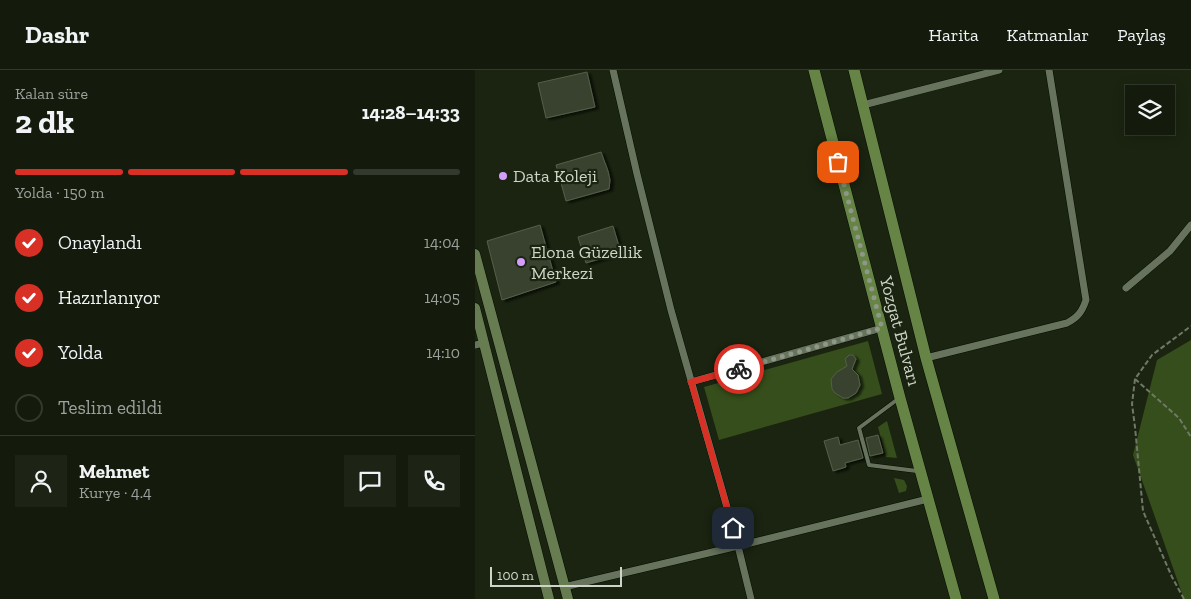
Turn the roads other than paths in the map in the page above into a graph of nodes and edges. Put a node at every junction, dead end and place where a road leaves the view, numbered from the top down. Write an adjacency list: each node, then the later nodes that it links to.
1 (613, 70): 14 (street)
2 (814, 70): 11 (main road, Yozgat Bulvarı)
3 (854, 70): 6 (main road, Yozgat Bulvarı)
4 (999, 70): 6 (street)
5 (1049, 70): 13 (street)
6 (863, 106): 13 (main road, Yozgat Bulvarı)
7 (1191, 225): 9 (street)
8 (475, 254): 19 (main road)
9 (1126, 288)
10 (475, 308): 12 (main road)
11 (882, 328): 14 (street); 15 (main road, Yozgat Bulvarı)
12 (479, 344): 20 (main road)
13 (926, 358): 24 (main road, Yozgat Bulvarı)
14 (691, 382): 18 (street)
15 (900, 398): 16 (main road, Yozgat Bulvarı); 16 (lane)
16 (920, 472): 17 (main road, Yozgat Bulvarı)
17 (928, 498): 18 (street); 23 (main road, Yozgat Bulvarı)
18 (738, 546): 19 (street); 22 (street)
19 (564, 586): 21 (main road)
20 (549, 599)
21 (568, 599)
22 (751, 599)
23 (956, 599)
24 (994, 599)

